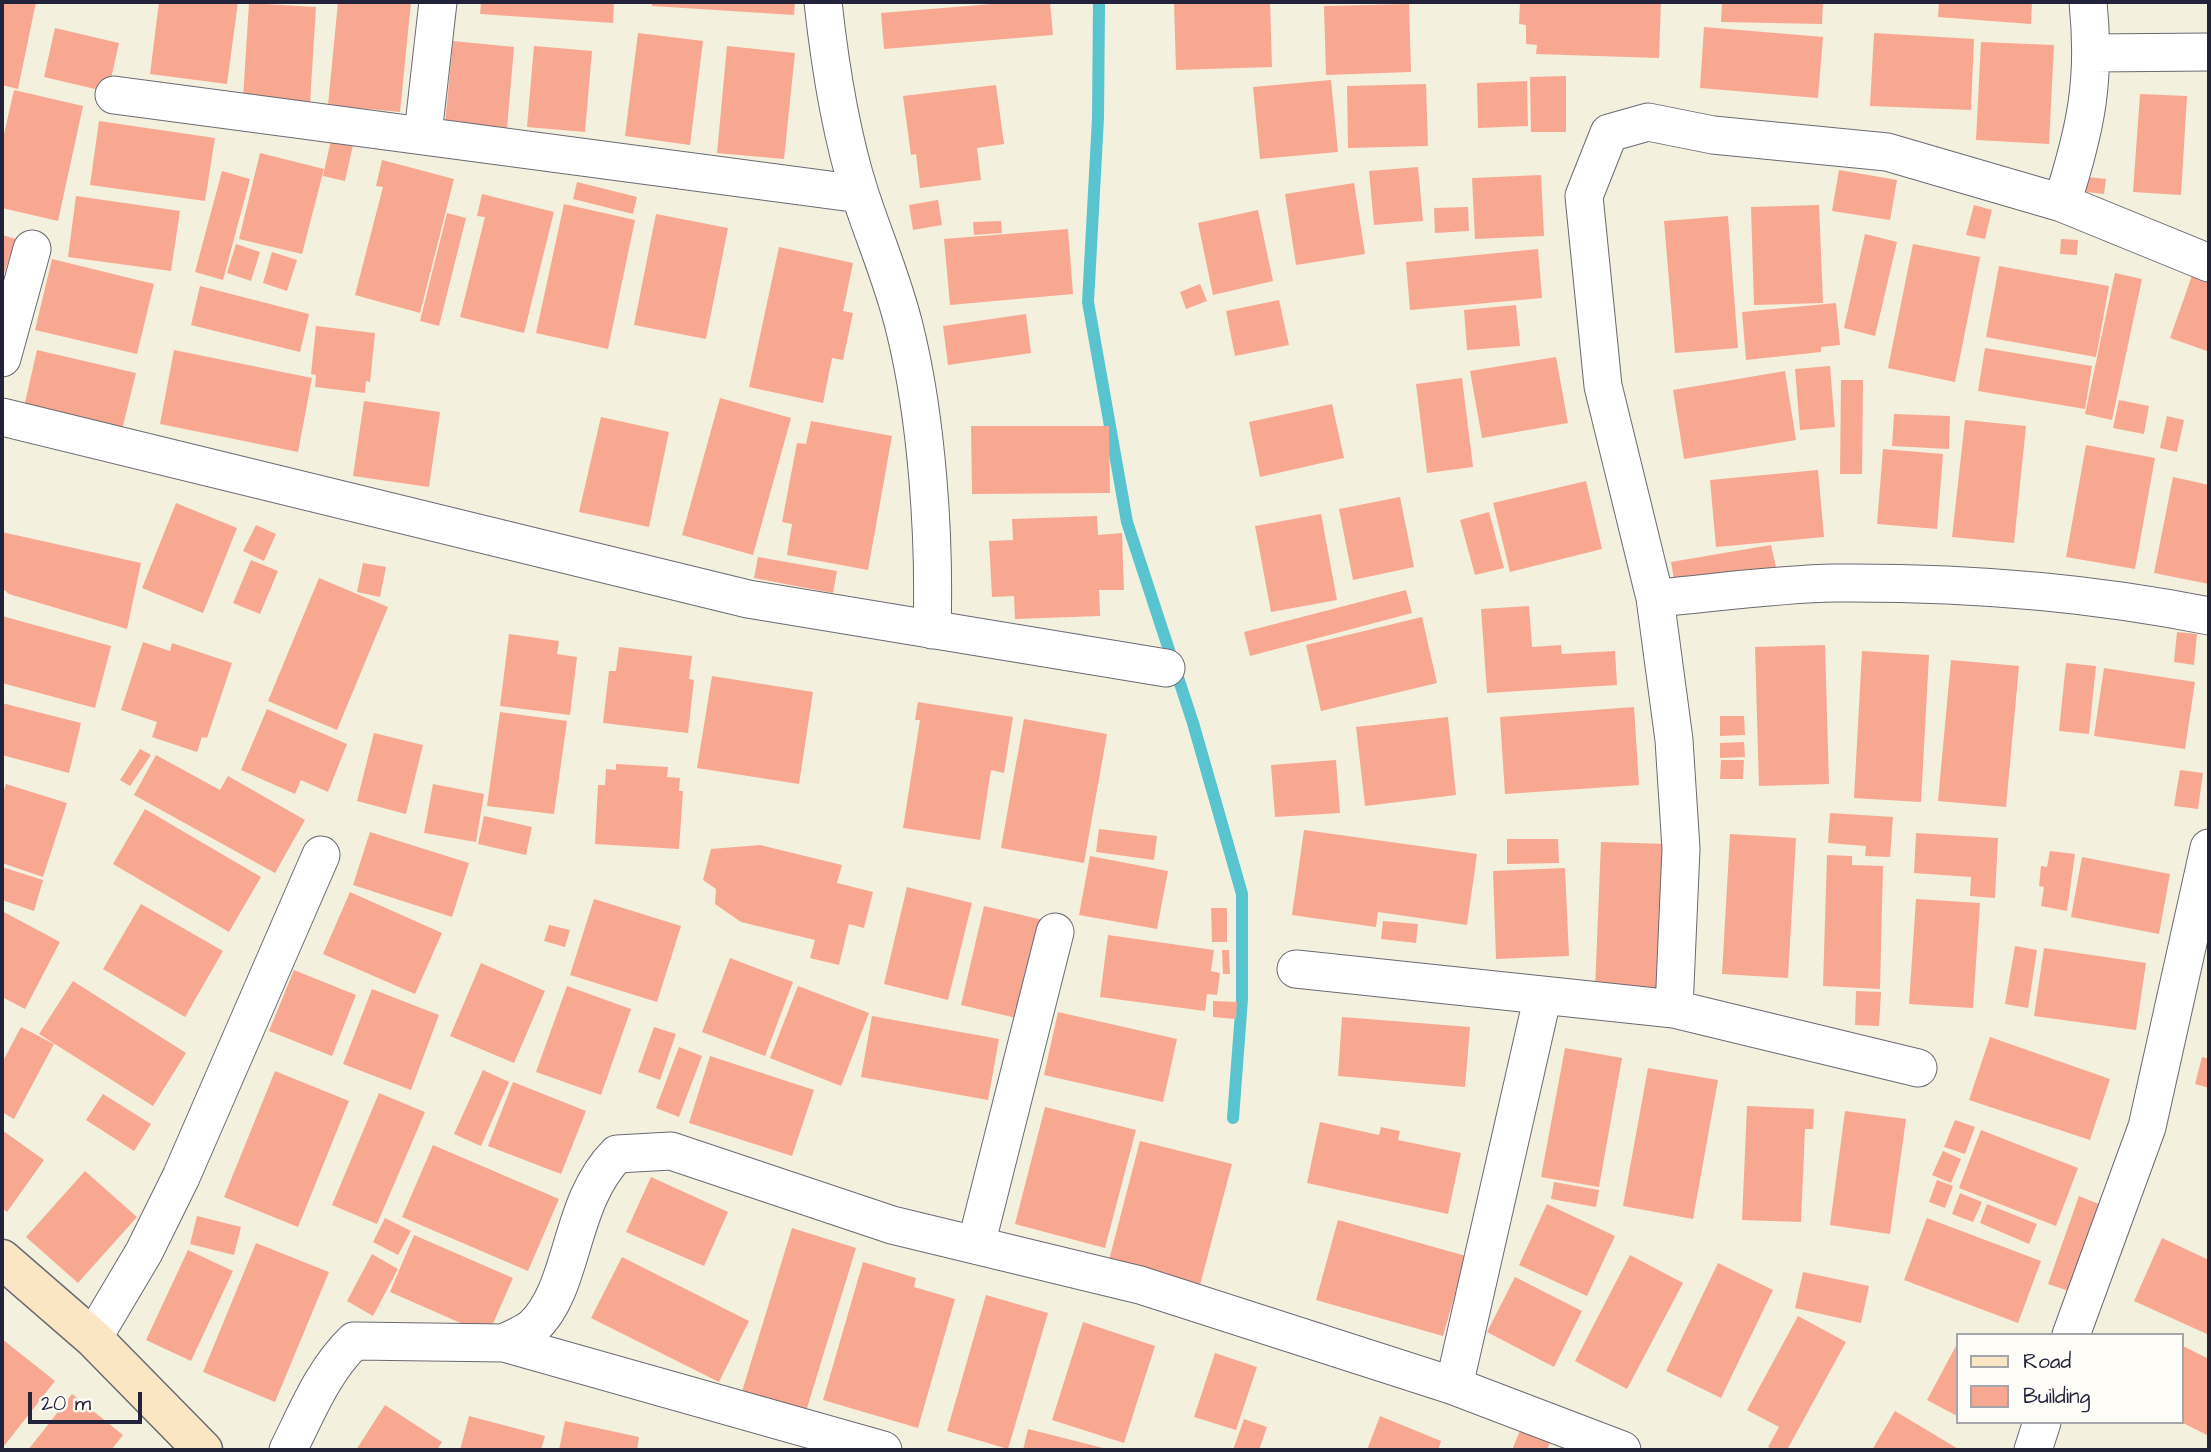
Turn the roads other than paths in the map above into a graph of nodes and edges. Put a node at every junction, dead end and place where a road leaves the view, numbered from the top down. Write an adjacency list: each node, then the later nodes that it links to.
1 (438, 2): 7 (street)
2 (823, 2): 8 (street)
3 (2088, 2): 5 (street)
4 (2209, 52): 5 (street)
5 (2093, 53): 9 (street)
6 (114, 95): 7 (street)
7 (423, 134): 8 (street)
8 (860, 194): 16 (street)
9 (2062, 203): 11 (street); 14 (street)
10 (32, 249): 12 (street)
11 (2209, 263)
12 (2, 358)
13 (2, 417): 16 (street)
14 (1655, 598): 15 (street); 23 (street)
15 (2209, 616)
16 (932, 630): 17 (street)
17 (1166, 668)
18 (2209, 848): 27 (street)
19 (321, 855): 28 (street)
20 (1055, 932): 25 (street)
21 (1296, 969): 22 (street)
22 (1543, 995): 23 (street); 30 (street)
23 (1674, 1009): 24 (street)
24 (1918, 1068)
25 (976, 1245): 29 (street); 30 (street)
26 (2, 1259): 28 (main road)
27 (2072, 1333)
28 (93, 1338): 32 (main road)
29 (504, 1343): 33 (street); 34 (street)
30 (1454, 1386): 35 (street)
31 (2041, 1424): 36 (street)
32 (203, 1450)
33 (288, 1450)
34 (883, 1450)
35 (1622, 1450)
36 (2033, 1450)

